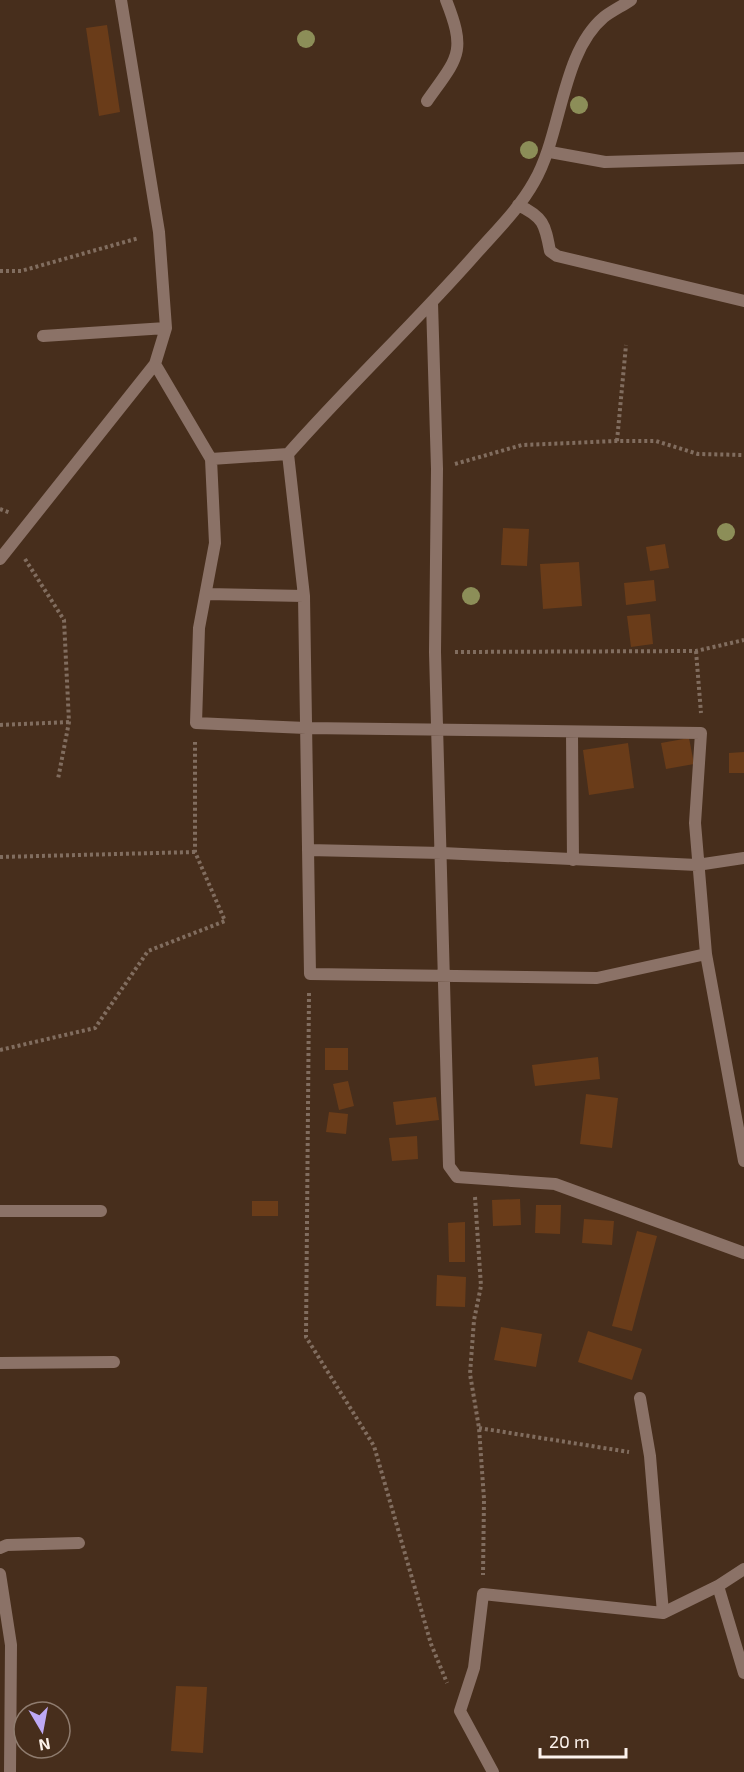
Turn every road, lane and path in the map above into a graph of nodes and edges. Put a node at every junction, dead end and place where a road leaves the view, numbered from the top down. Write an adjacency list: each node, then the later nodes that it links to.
1 (121, 0): 8 (street)
2 (446, 0): 4 (street)
3 (631, 0): 5 (street)
4 (428, 101)
5 (550, 152): 6 (street); 7 (street)
6 (744, 158)
7 (518, 205): 10 (street); 11 (street)
8 (159, 232): 9 (path); 12 (street)
9 (0, 271)
10 (744, 301)
11 (432, 303): 17 (street); 20 (street)
12 (166, 328): 13 (street); 15 (street)
13 (43, 336)
14 (626, 345): 16 (path)
15 (155, 364): 19 (street); 21 (street)
16 (617, 441): 18 (path); 20 (path)
17 (288, 454): 19 (street); 24 (street)
18 (744, 455)
19 (211, 459): 23 (street)
20 (437, 469): 27 (street)
21 (16, 539): 22 (street); 28 (path)
22 (0, 559)
23 (207, 594): 24 (street); 29 (street)
24 (304, 596): 31 (street)
25 (744, 640): 26 (path)
26 (696, 651): 27 (path); 34 (path)
27 (435, 652): 32 (street)
28 (69, 722): 30 (path); 35 (path)
29 (196, 723): 31 (street); 37 (path)
30 (0, 725)
31 (306, 728): 32 (street); 36 (street)
32 (438, 730): 33 (street); 38 (street)
33 (572, 733): 34 (street); 41 (street)
34 (701, 733): 42 (street)
35 (58, 779)
36 (308, 850): 38 (street); 44 (street)
37 (195, 852): 39 (path); 46 (path)
38 (442, 853): 41 (street); 45 (street)
39 (0, 857)
40 (744, 858): 42 (street)
41 (573, 860): 42 (street)
42 (697, 865): 43 (street)
43 (706, 954): 45 (street); 47 (street)
44 (310, 974): 45 (street); 65 (path)
45 (444, 976): 48 (street)
46 (0, 1050)
47 (744, 1161)
48 (474, 1179): 51 (street); 55 (path)
49 (0, 1211): 50 (street)
50 (101, 1211)
51 (744, 1253)
52 (114, 1362): 53 (street)
53 (0, 1363)
54 (640, 1398): 56 (street)
55 (479, 1428): 56 (path); 62 (path)
56 (650, 1456): 63 (street)
57 (79, 1543): 58 (street)
58 (0, 1548)
59 (744, 1569): 61 (street)
60 (0, 1574): 66 (street)
61 (718, 1586): 63 (street); 64 (street)
62 (483, 1594): 63 (street); 65 (street)
63 (663, 1613)
64 (744, 1673)
65 (460, 1711): 67 (street)
66 (10, 1772)
67 (493, 1772)

